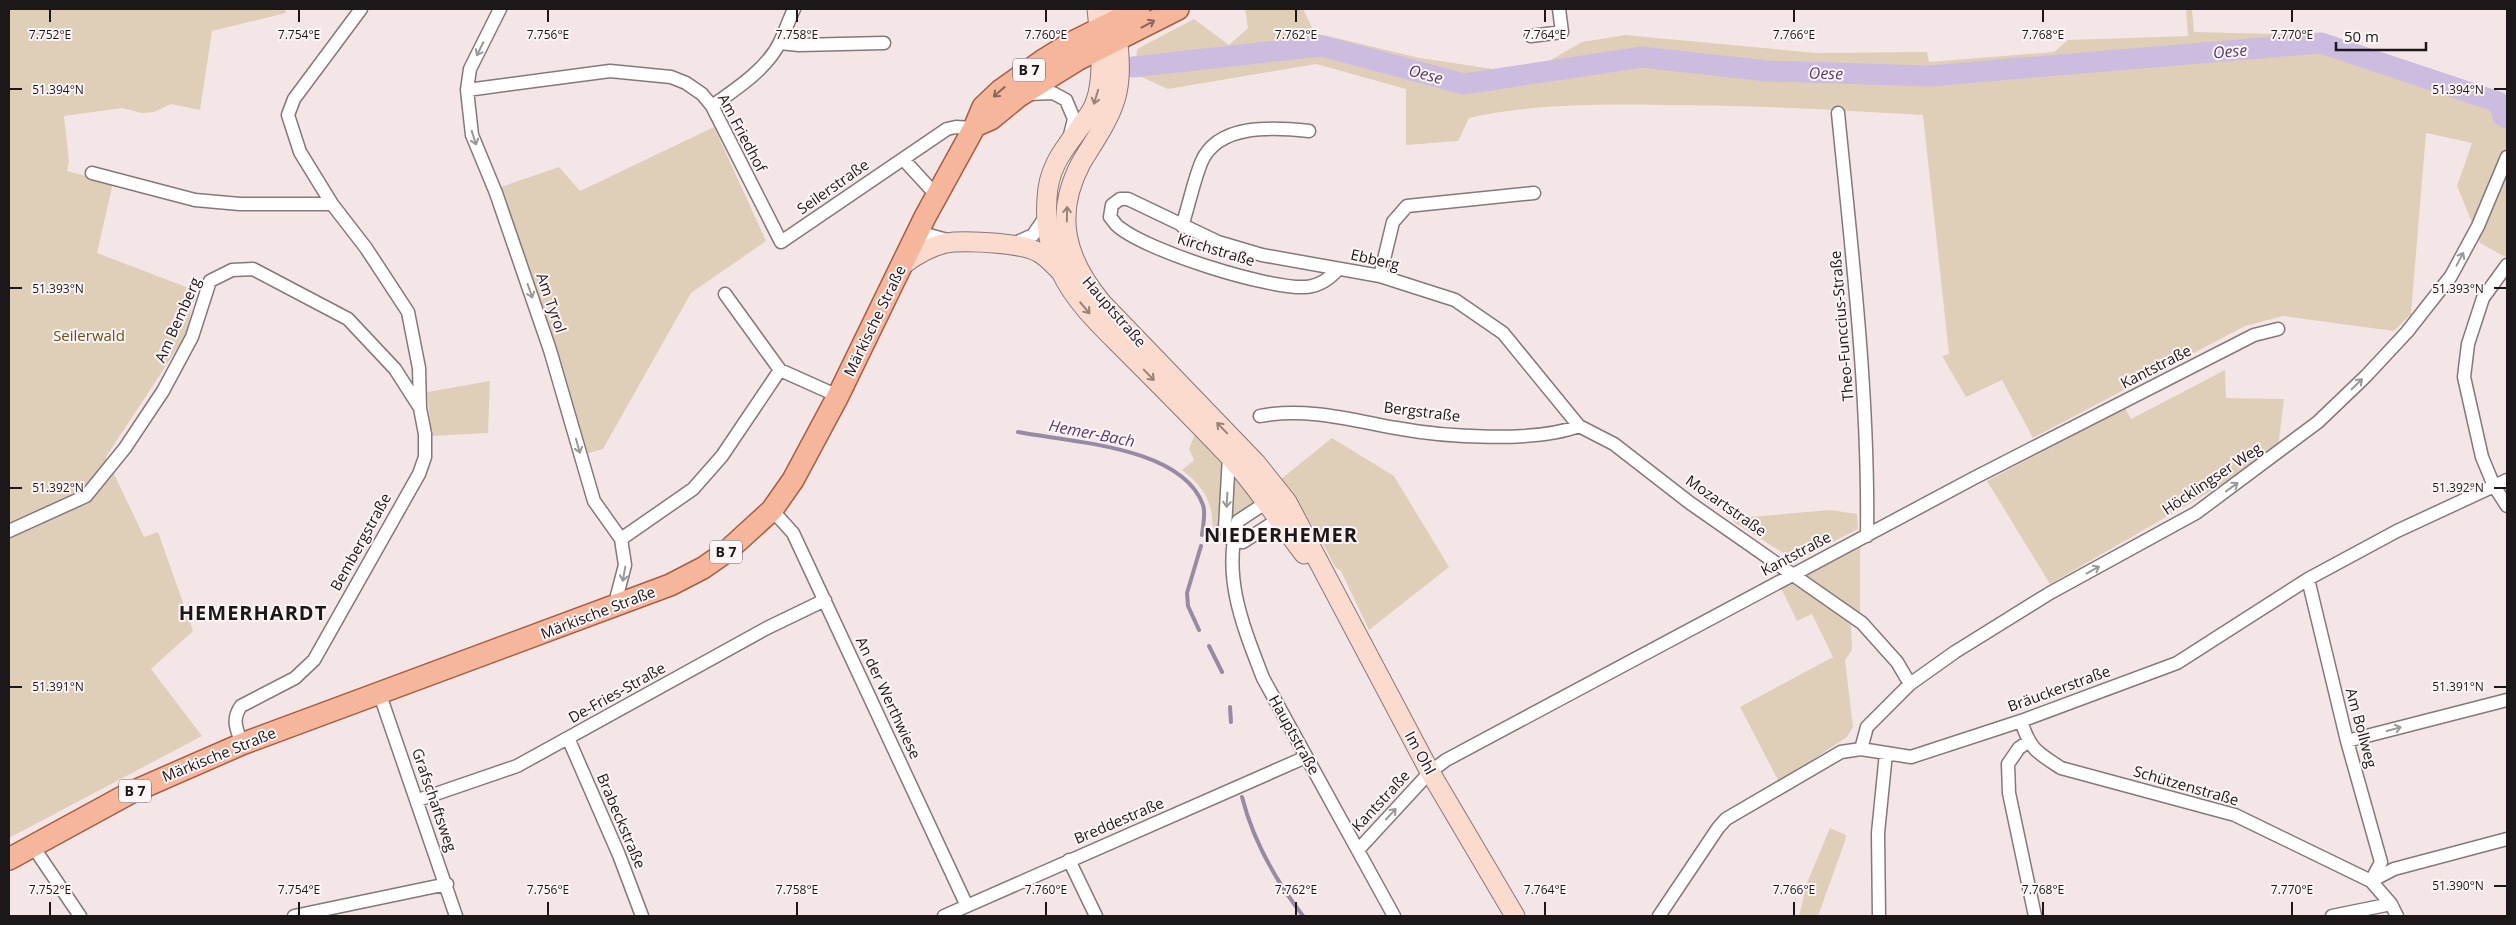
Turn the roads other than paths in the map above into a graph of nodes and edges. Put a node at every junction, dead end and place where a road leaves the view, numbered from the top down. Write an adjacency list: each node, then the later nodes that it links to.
1 (361, 9): 24 (street, Bembergstraße)
2 (500, 9): 11 (street, Am Tyrol, one-way to 11)
3 (794, 9): 9 (street)
4 (1139, 9): 7 (main road, B 7)
5 (1178, 9): 7 (main road, Märkische Straße / B 7, one-way to 5)
6 (1559, 9): 8 (street)
7 (1107, 26): 12 (main road, Märkische Straße / B 7); 15 (main road, Märkische Straße / B 7, one-way to 15); 17 (main road, Hauptstraße, one-way to 17); 38 (main road, Hauptstraße, one-way to 7)
8 (1531, 36)
9 (780, 43): 10 (street); 13 (street)
10 (884, 43)
11 (467, 90): 13 (street, Am Friedhof); 55 (street, Am Tyrol, one-way to 55)
12 (1019, 96): 15 (main road, Märkische Straße / B 7); 17 (street, Hauptstraße)
13 (712, 106): 29 (street, Am Friedhof)
14 (1838, 113): 54 (street, Theo-Funccius-Straße)
15 (974, 127): 19 (street, Seilerstraße); 22 (main road, Märkische Straße / B 7)
16 (1309, 131): 26 (street)
17 (1067, 143): 25 (main road, Hauptstraße)
18 (2507, 157): 61 (street, Höcklingser Weg, one-way to 18)
19 (903, 158): 22 (street); 29 (street, Seilerstraße)
20 (92, 173): 24 (street)
21 (1534, 193): 35 (street)
22 (935, 199): 27 (main road, Märkische Straße / B 7); 28 (street)
23 (1120, 199): 26 (street, Ebberg); 33 (street, Kirchstraße)
24 (332, 204): 39 (street, Bembergstraße)
25 (1046, 216): 30 (street); 34 (main road, Hauptstraße)
26 (1182, 226): 33 (street, Ebberg)
27 (915, 237): 28 (street, Hauptstraße); 32 (main road, Märkische Straße / B 7)
28 (947, 239): 30 (main road, Hauptstraße); 32 (main road, Hauptstraße)
29 (781, 242)
30 (1012, 245): 34 (main road, Hauptstraße)
31 (2507, 265): 48 (street)
32 (901, 266): 42 (main road, Märkische Straße / B 7)
33 (1338, 269): 35 (street, Ebberg)
34 (1060, 272): 38 (main road, Hauptstraße, one-way to 38)
35 (1380, 276): 45 (street, Ebberg)
36 (726, 294): 40 (street)
37 (2278, 329): 54 (street, Kantstraße)
38 (1121, 335): 46 (main road, Hauptstraße, one-way to 46); 52 (main road, Hauptstraße, one-way to 38)
39 (419, 368): 41 (street); 43 (street, Bembergstraße)
40 (780, 370): 42 (street); 55 (street)
41 (398, 374): 43 (street, Am Bemberg); 53 (street, Am Bemberg)
42 (838, 396): 51 (main road, Märkische Straße / B 7)
43 (420, 408): 68 (street, Bembergstraße)
44 (1260, 416): 45 (street, Bergstraße)
45 (1579, 426): 57 (street, Mozartstraße)
46 (1229, 456): 49 (main road, Hauptstraße); 56 (street, Hauptstraße, one-way to 56)
47 (2507, 480): 48 (street, Bräuckerstraße)
48 (2494, 486): 50 (street); 58 (street, Bräuckerstraße)
49 (1267, 502): 52 (main road, Hauptstraße); 56 (street, Hauptstraße)
50 (2507, 506)
51 (772, 510): 59 (street, An der Werthwiese); 60 (main road, Märkische Straße / B 7)
52 (1283, 511): 56 (street); 72 (main road, Im Ohl)
53 (9, 531)
54 (1867, 536): 57 (street, Kantstraße)
55 (621, 539): 60 (street, Am Tyrol, one-way to 60)
56 (1232, 542): 71 (street, Hauptstraße)
57 (1793, 573): 61 (street, Mozartstraße); 72 (street, Kantstraße)
58 (2308, 579): 64 (street, Bräuckerstraße); 66 (street, Am Bollweg)
59 (826, 604): 65 (street, De-Fries-Straße); 82 (street, An der Werthwiese)
60 (614, 607): 62 (main road, Märkische Straße / B 7)
61 (1910, 684): 69 (street, Höcklingser Weg)
62 (380, 695): 68 (main road, Märkische Straße / B 7); 73 (street, Grafschaftsweg)
63 (2507, 700): 66 (street, one-way to 63)
64 (2020, 720): 67 (street, Schützenstraße); 70 (street, Bräuckerstraße)
65 (568, 738): 73 (street, De-Fries-Straße); 86 (street, Brabeckstraße)
66 (2347, 741): 79 (street, Am Bollweg)
67 (2028, 742): 79 (street, Schützenstraße); 93 (street)
68 (242, 744): 75 (main road, Märkische Straße / B 7)
69 (1861, 749): 70 (street, Bräuckerstraße); 91 (street, Bräuckerstraße)
70 (1886, 753): 92 (street)
71 (1306, 757): 76 (street, Hauptstraße); 78 (street, Breddestraße)
72 (1430, 772): 76 (street, Kantstraße, one-way to 72); 90 (main road, Im Ohl)
73 (418, 800): 80 (street, Grafschaftsweg)
74 (2507, 839): 79 (street)
75 (32, 845): 77 (main road, Märkische Straße / B 7); 83 (street)
76 (1358, 850): 89 (street, Hauptstraße)
77 (9, 859)
78 (1069, 860): 82 (street, Breddestraße); 88 (street)
79 (2371, 881): 81 (street, Schützenstraße)
80 (446, 884): 84 (street); 85 (street, Grafschaftsweg)
81 (2391, 904): 94 (street); 95 (street, Schützenstraße)
82 (967, 906): 87 (street, Breddestraße)
83 (80, 916)
84 (294, 916)
85 (456, 916)
86 (642, 916)
87 (944, 916)
88 (1096, 916)
89 (1394, 916)
90 (1515, 916)
91 (1659, 916)
92 (1879, 916)
93 (2035, 916)
94 (2332, 916)
95 (2397, 916)

